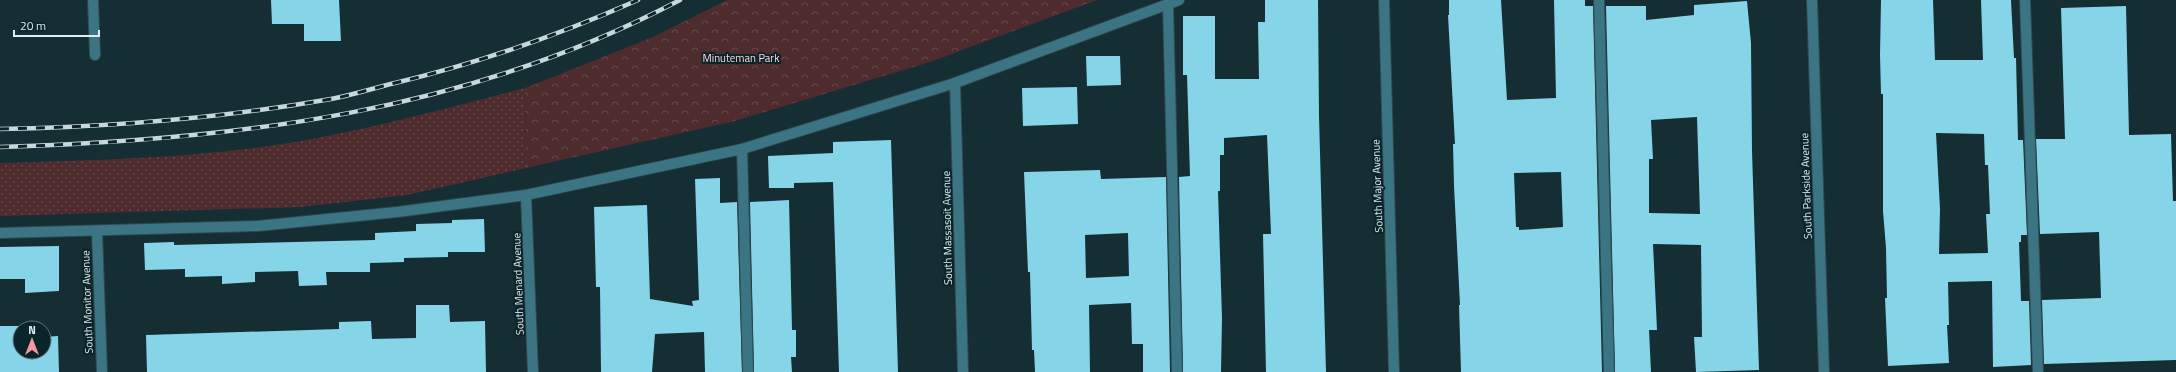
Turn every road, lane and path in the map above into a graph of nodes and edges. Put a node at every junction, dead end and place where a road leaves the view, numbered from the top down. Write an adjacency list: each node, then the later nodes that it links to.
1 (93, 0): 8 (street)
2 (1178, 0): 7 (street)
3 (1384, 0): 19 (street, South Major Avenue)
4 (1599, 0): 20 (street)
5 (1812, 0): 21 (street, South Parkside Avenue)
6 (2025, 0): 22 (street)
7 (1168, 4): 9 (street); 18 (street)
8 (94, 56)
9 (955, 83): 10 (street); 17 (street, South Massasoit Avenue)
10 (742, 149): 11 (street); 16 (street)
11 (526, 194): 12 (street); 15 (street, South Menard Avenue)
12 (97, 231): 13 (street); 14 (street, South Monitor Avenue)
13 (0, 233)
14 (102, 372)
15 (533, 372)
16 (748, 372)
17 (963, 372)
18 (1178, 372)
19 (1394, 372)
20 (1609, 372)
21 (1824, 372)
22 (2038, 372)

